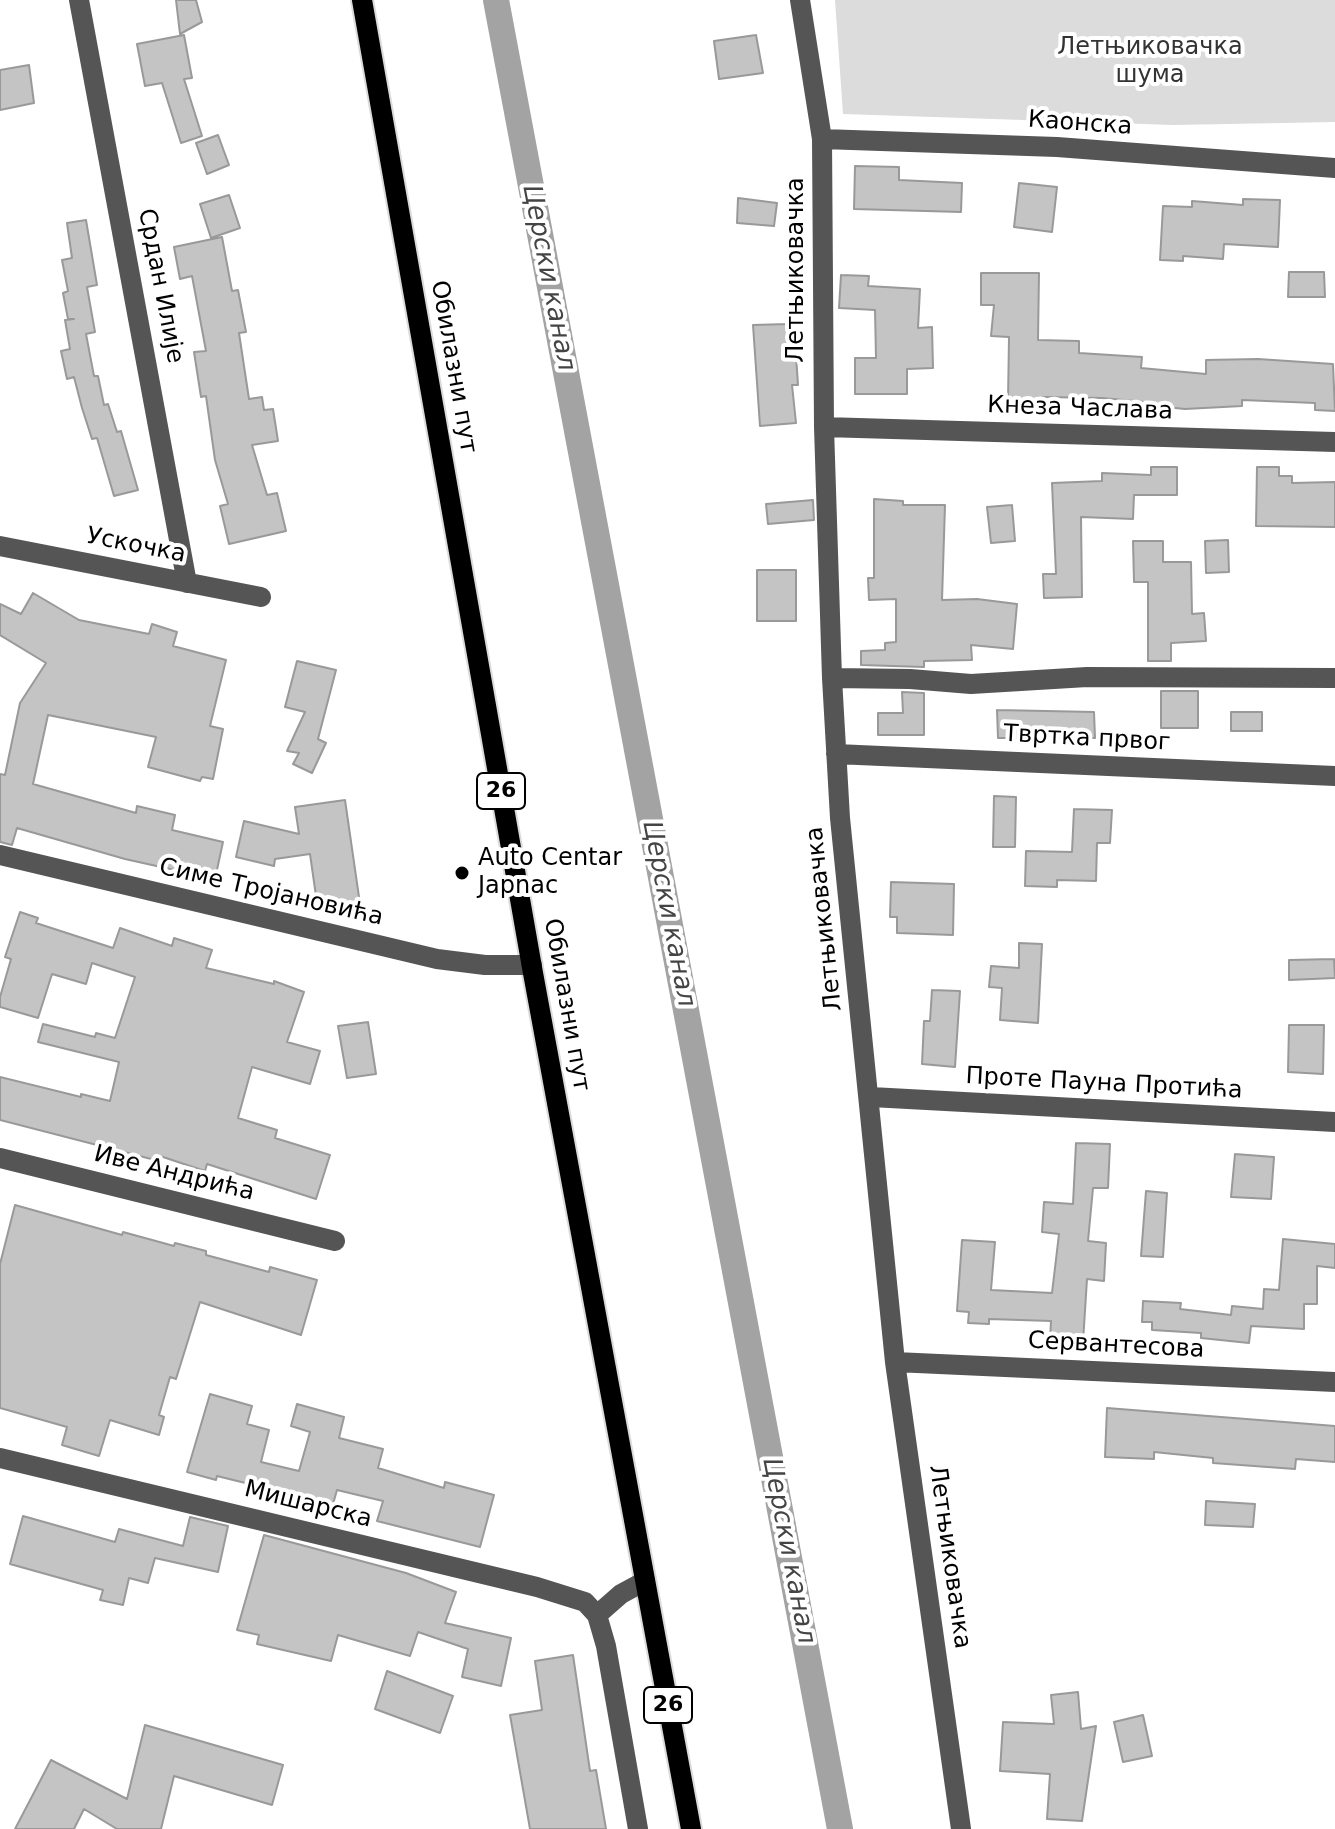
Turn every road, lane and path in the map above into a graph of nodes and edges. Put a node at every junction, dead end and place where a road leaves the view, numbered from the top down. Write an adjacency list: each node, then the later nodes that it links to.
1 (79, 0): 9 (street, Срдан Илије)
2 (362, 0): 16 (main road, Обилазни пут / 26)
3 (800, 0): 4 (street, Летњиковачка)
4 (822, 139): 5 (street, Каонска); 6 (street, Летњиковачка)
5 (1335, 168)
6 (824, 427): 7 (street, Кнеза Часлава); 11 (street, Летњиковачка)
7 (1335, 442)
8 (0, 546): 9 (street, Ускочка)
9 (187, 583): 10 (street, Ускочка)
10 (261, 597)
11 (832, 678): 12 (street); 13 (street, Летњиковачка)
12 (1335, 678)
13 (836, 754): 14 (street, Твртка првог); 17 (street, Летњиковачка)
14 (1335, 776)
15 (0, 855): 16 (street, Симе Тројановића)
16 (532, 965): 24 (main road, Обилазни пут / 26)
17 (871, 1097): 18 (street, Проте Пауна Протића); 21 (street, Летњиковачка)
18 (1335, 1122)
19 (0, 1158): 20 (street, Иве Андрића)
20 (335, 1241)
21 (895, 1362): 22 (street, Сервантесова); 28 (street, Летњиковачка)
22 (1335, 1382)
23 (0, 1458): 25 (street, Мишарска)
24 (645, 1581): 25 (street); 27 (main road, Обилазни пут / 26)
25 (597, 1615): 26 (street)
26 (638, 1829)
27 (691, 1829)
28 (961, 1829)

